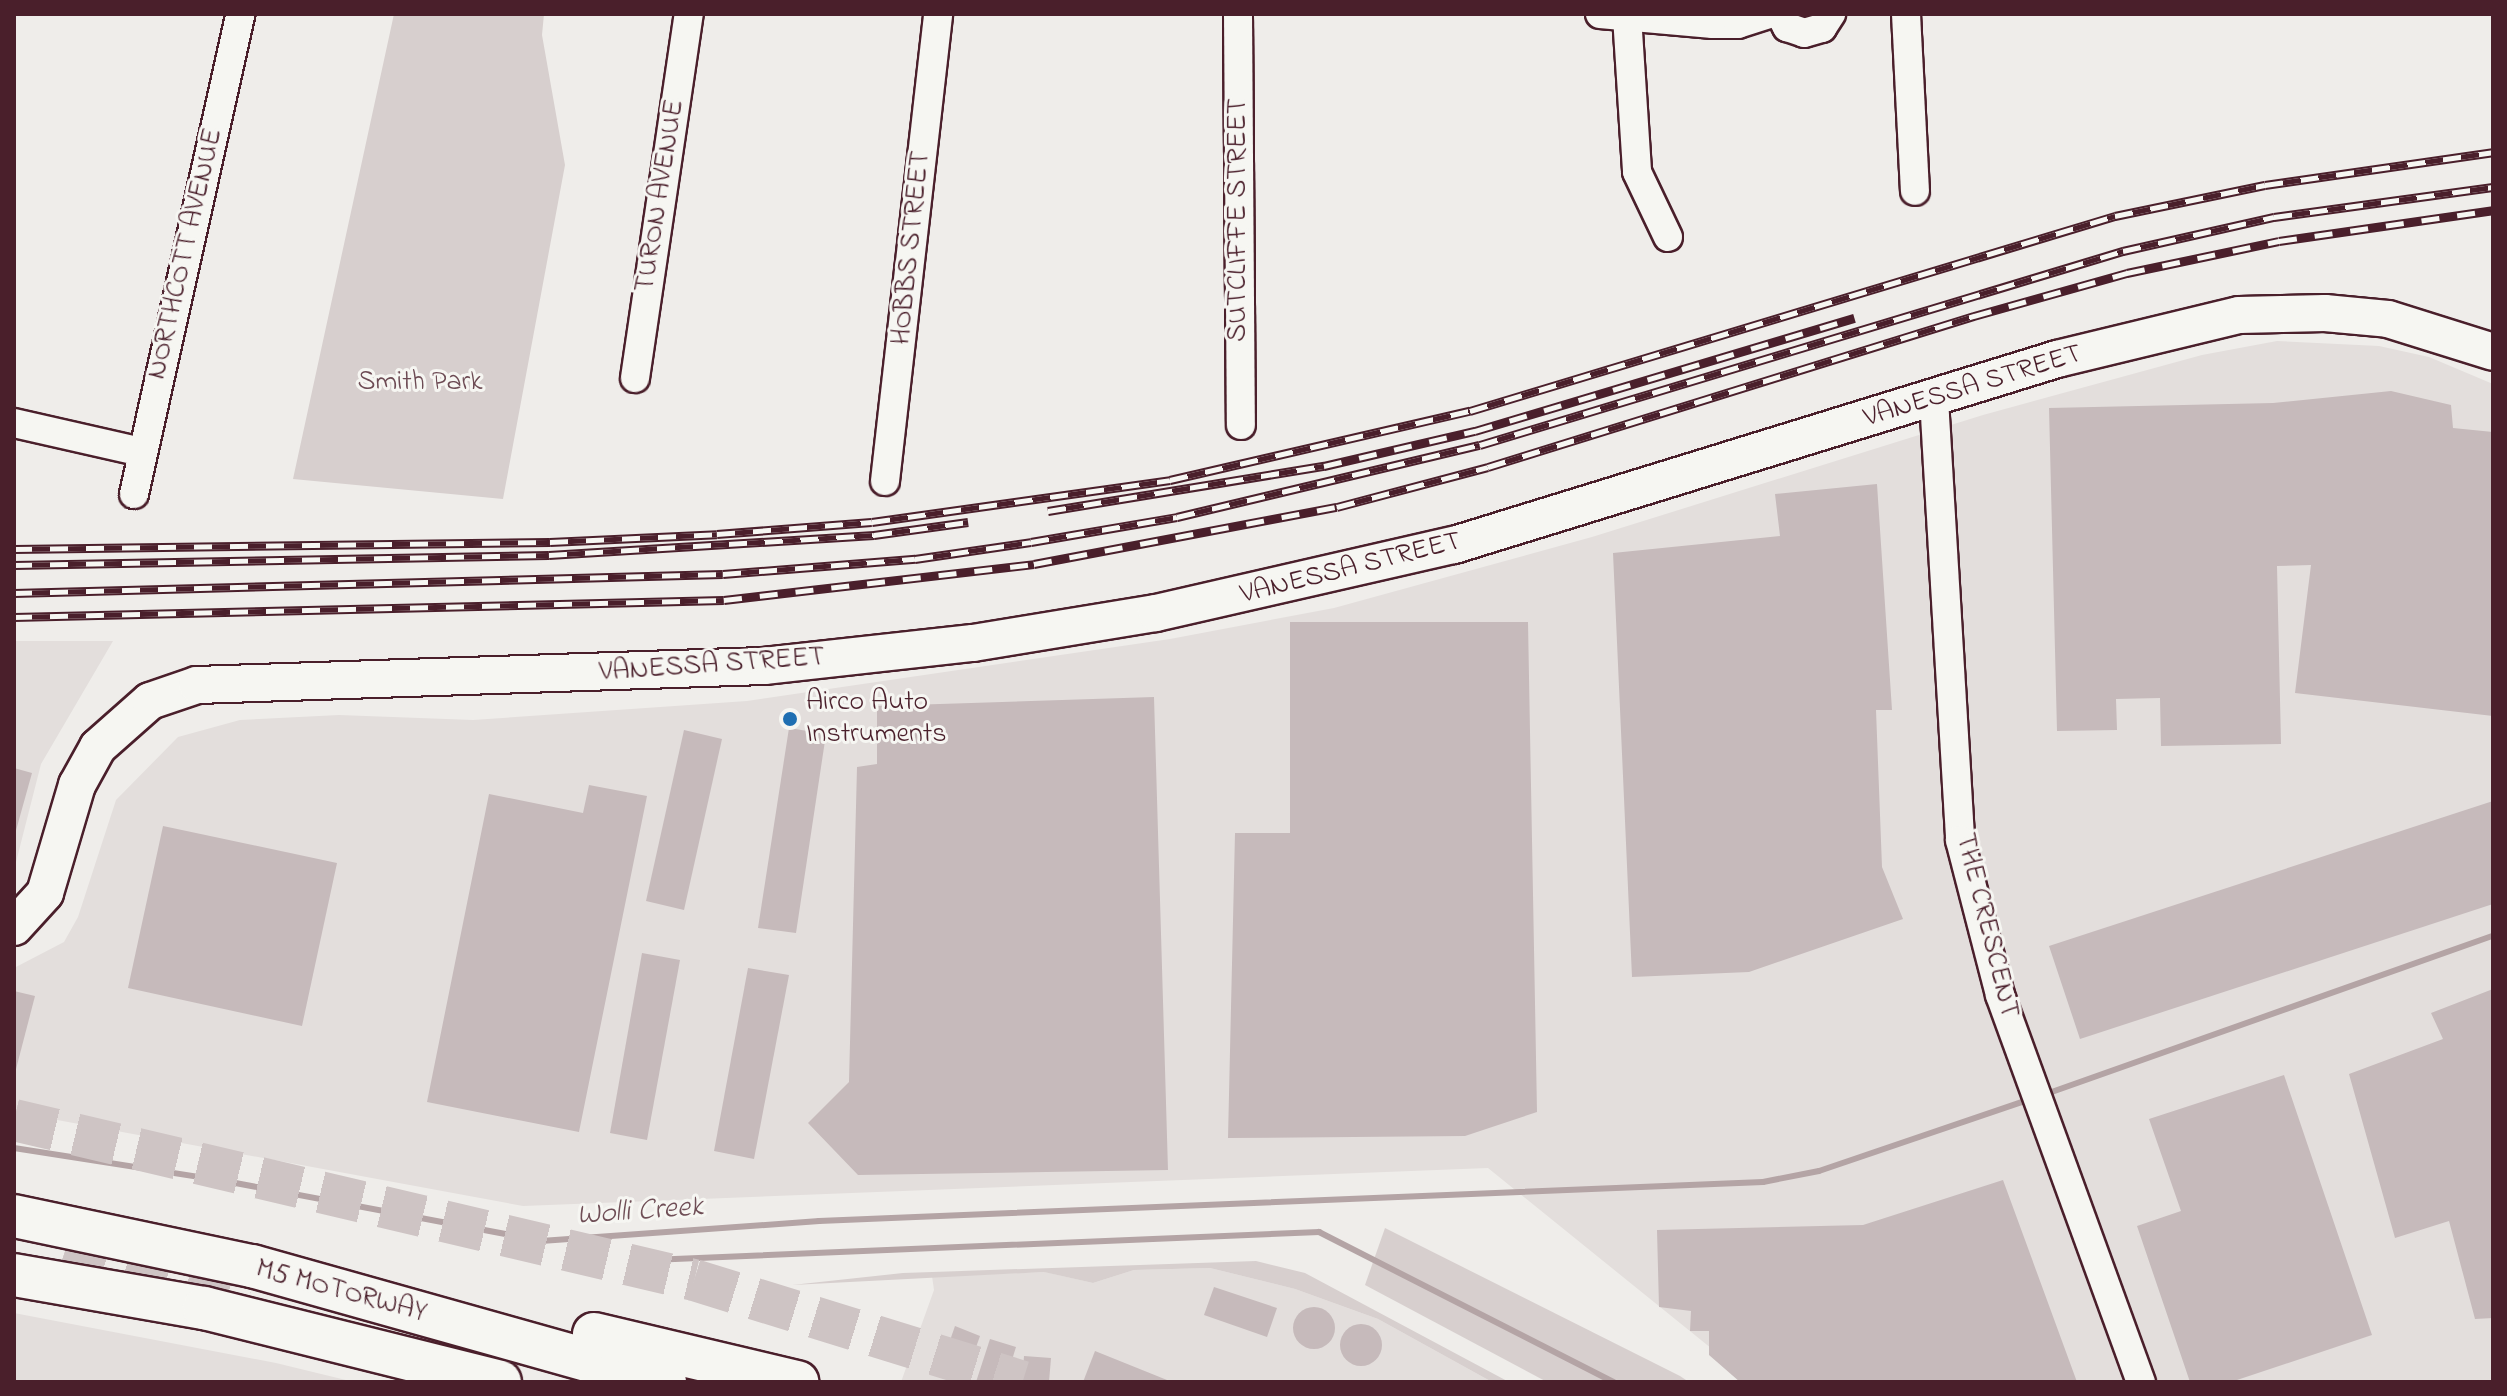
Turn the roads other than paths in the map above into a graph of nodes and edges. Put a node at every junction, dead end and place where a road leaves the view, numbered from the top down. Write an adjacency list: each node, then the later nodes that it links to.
1 (240, 14): 17 (street, NORTHCOTT AVENUE)
2 (689, 14): 13 (street, TURON AVENUE)
3 (938, 14): 18 (street, HOBBS STREET)
4 (1238, 14): 16 (street, SUTCLIFFE STREET)
5 (1768, 14): 9 (street)
6 (1780, 14): 7 (street)
7 (1831, 14)
8 (1906, 14): 10 (street)
9 (1614, 15): 11 (street)
10 (1915, 191)
11 (1668, 237)
12 (2493, 352): 14 (main road, VANESSA STREET)
13 (635, 378)
14 (1934, 399): 20 (main road, VANESSA STREET); 27 (street, THE CRESCENT)
15 (14, 423): 17 (street)
16 (1241, 425)
17 (142, 452): 19 (street, NORTHCOTT AVENUE)
18 (885, 481)
19 (134, 494)
20 (14, 927)
21 (14, 1216): 22 (highway, M5 MOTORWAY)
22 (252, 1266): 25 (highway, M5 MOTORWAY); 26 (highway)
23 (14, 1275): 24 (highway, M5 MOTORWAY)
24 (500, 1382)
25 (665, 1382)
26 (797, 1382)
27 (2141, 1382)

